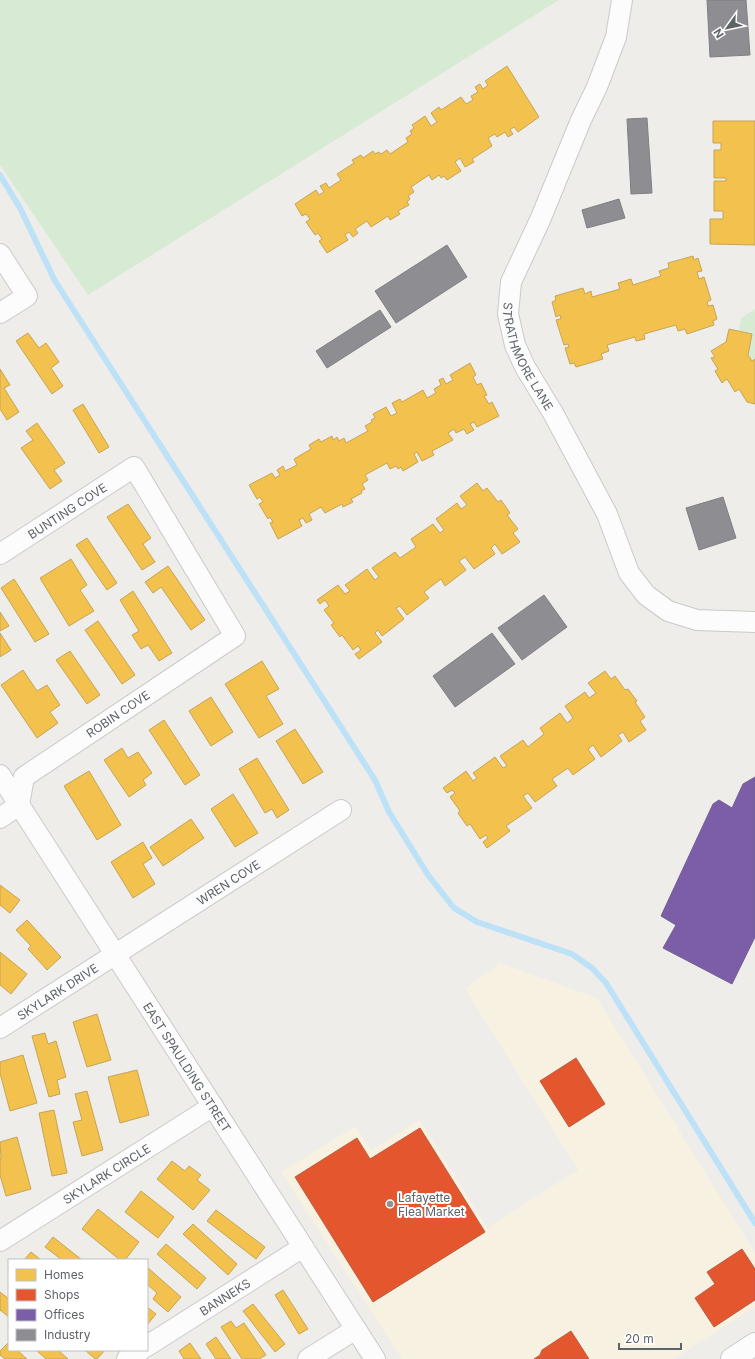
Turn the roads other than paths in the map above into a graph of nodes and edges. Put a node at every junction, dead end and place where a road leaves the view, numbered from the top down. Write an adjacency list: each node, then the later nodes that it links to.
1 (622, 0): 5 (street, STRATHMORE LANE)
2 (0, 254): 3 (street)
3 (0, 313)
4 (0, 554): 6 (street, BUNTING COVE)
5 (755, 622)
6 (235, 636): 8 (street, ROBIN COVE)
7 (0, 775): 8 (street, EAST SPAULDING STREET)
8 (19, 805): 10 (street); 11 (street, EAST SPAULDING STREET)
9 (341, 810): 11 (street, WREN COVE)
10 (0, 818)
11 (115, 954): 12 (street, SKYLARK DRIVE); 13 (street, EAST SPAULDING STREET)
12 (0, 1028)
13 (213, 1106): 14 (street, SKYLARK CIRCLE); 15 (street, EAST SPAULDING STREET)
14 (0, 1241)
15 (303, 1247): 16 (street, EAST SPAULDING STREET); 18 (street, BANNEKS)
16 (356, 1329): 21 (street); 22 (street, EAST SPAULDING STREET)
17 (755, 1344): 23 (street)
18 (148, 1345)
19 (139, 1351): 20 (street)
20 (127, 1359)
21 (308, 1359)
22 (375, 1359)
23 (732, 1359)

